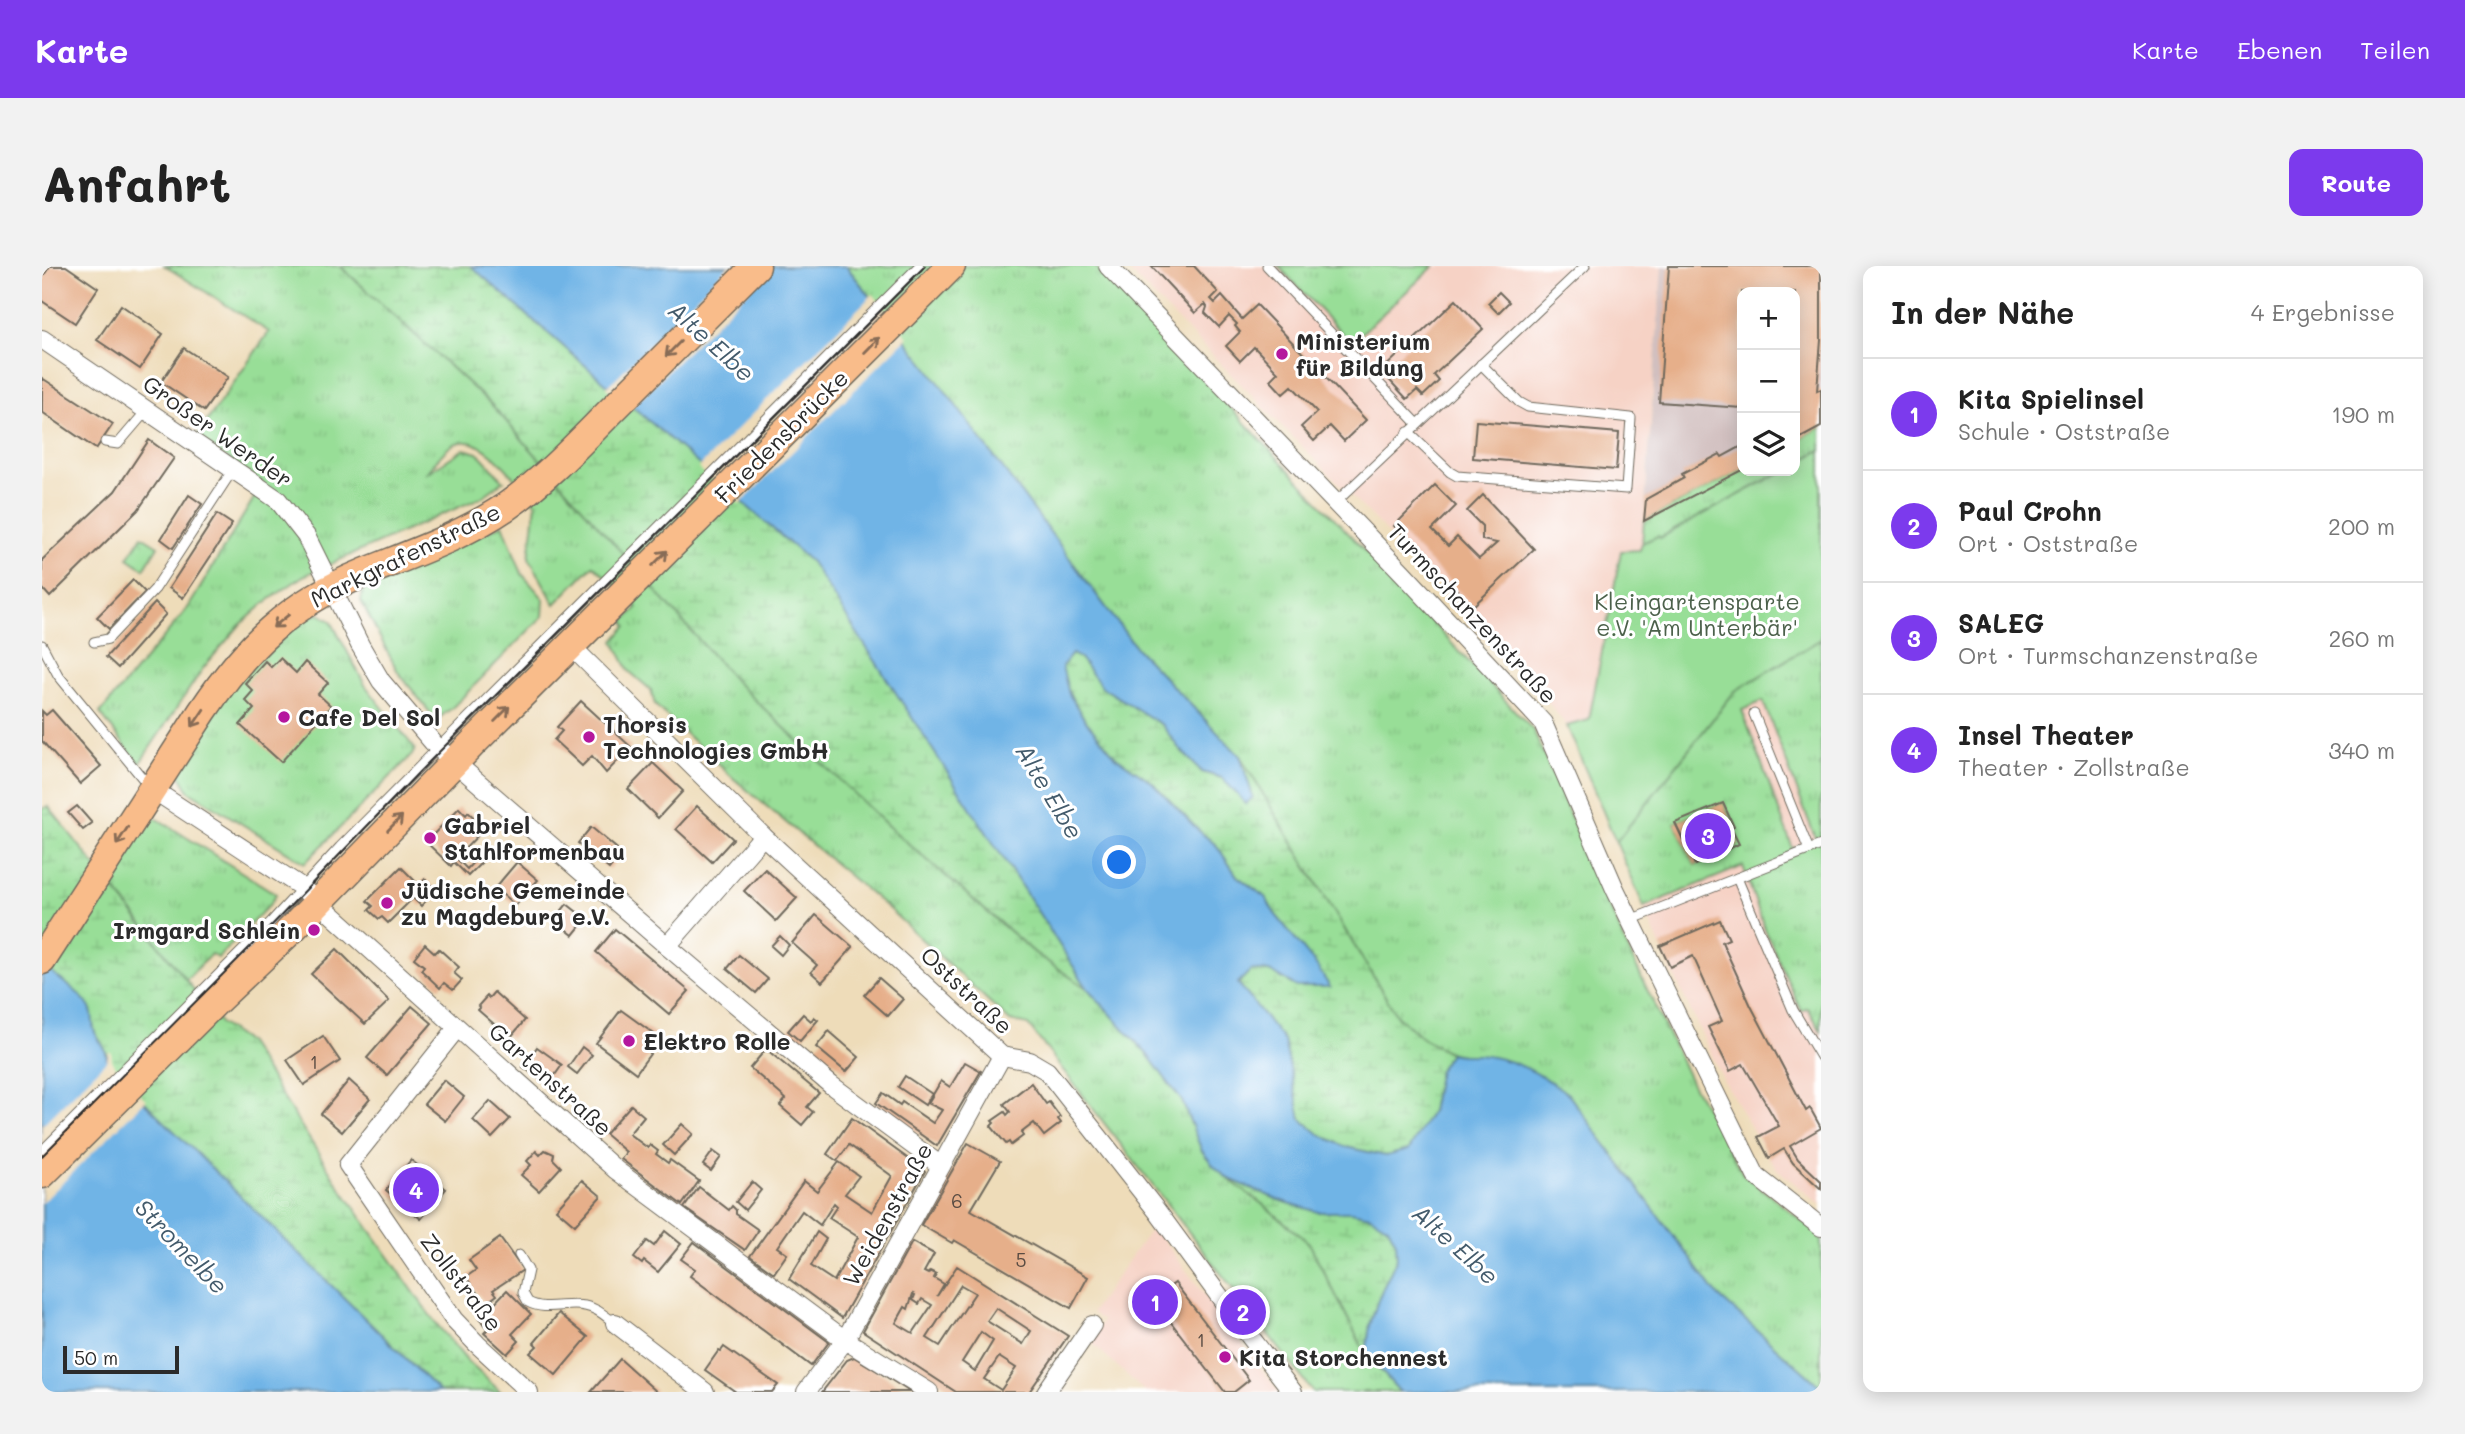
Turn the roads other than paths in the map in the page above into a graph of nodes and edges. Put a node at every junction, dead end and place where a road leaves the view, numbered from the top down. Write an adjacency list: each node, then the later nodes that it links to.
1 (756, 266): 15 (main road, Markgrafenstraße, one-way to 15)
2 (919, 266): 16 (lane)
3 (951, 266): 16 (main road, Friedensbrücke, one-way to 3)
4 (1108, 266): 14 (street, Turmschanzenstraße)
5 (1267, 266): 10 (lane)
6 (1585, 266): 8 (lane)
7 (42, 339): 9 (street, Großer Werder)
8 (1481, 364): 10 (lane); 11 (lane)
9 (147, 410): 12 (lane); 13 (street, Großer Werder)
10 (1418, 423): 11 (lane)
11 (1408, 432): 14 (lane)
12 (105, 442)
13 (234, 468): 15 (street, Großer Werder); 17 (lane)
14 (1335, 503): 28 (street, Turmschanzenstraße)
15 (332, 588): 21 (street, Großer Werder); 22 (main road, Markgrafenstraße, one-way to 22)
16 (603, 598): 19 (main road, Friedensbrücke); 21 (lane)
17 (94, 642)
18 (42, 645): 22 (lane)
19 (571, 646): 21 (main road, Friedensbrücke, one-way to 19); 23 (street, Oststraße)
20 (1754, 713): 25 (lane)
21 (446, 755): 27 (main road); 29 (street, Großer Werder)
22 (152, 789): 27 (street, Gartenstraße); 30 (main road, Markgrafenstraße, one-way to 30)
23 (763, 836): 29 (street); 33 (street, Oststraße)
24 (1821, 845): 25 (lane)
25 (1809, 850): 26 (lane)
26 (1737, 878): 28 (lane); 34 (lane)
27 (311, 895): 31 (main road); 32 (street, Gartenstraße)
28 (1630, 920): 38 (street, Turmschanzenstraße)
29 (667, 946): 36 (street, Großer Werder)
30 (42, 960)
31 (209, 996): 35 (lane); 37 (main road)
32 (457, 1028): 42 (street, Gartenstraße); 43 (street, Zollstraße)
33 (1002, 1056): 36 (street, Weidenstraße); 48 (street, Oststraße)
34 (1821, 1057)
35 (42, 1151)
36 (942, 1166): 42 (street, Weidenstraße)
37 (42, 1174)
38 (1821, 1227)
39 (519, 1255): 40 (lane)
40 (615, 1323): 44 (street)
41 (1091, 1325): 47 (street)
42 (845, 1340): 45 (street, Weidenstraße); 46 (street, Gartenstraße)
43 (529, 1392)
44 (705, 1392)
45 (806, 1392)
46 (929, 1392)
47 (1046, 1392)
48 (1293, 1392)

